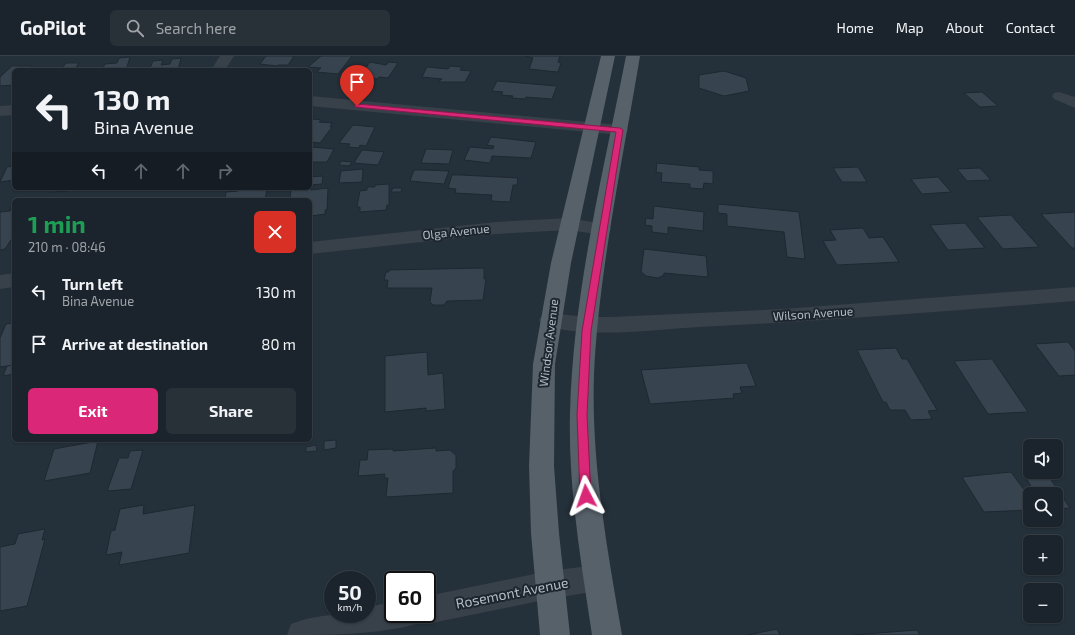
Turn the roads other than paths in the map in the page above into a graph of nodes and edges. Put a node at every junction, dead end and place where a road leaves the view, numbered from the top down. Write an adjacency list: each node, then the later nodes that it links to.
1 (227, 56): 4 (street)
2 (608, 56): 10 (main road, Windsor Avenue)
3 (633, 56): 11 (main road)
4 (219, 68)
5 (1059, 96): 7 (street)
6 (312, 101): 10 (street)
7 (1075, 103)
8 (12, 110): 9 (street)
9 (0, 111)
10 (591, 127): 11 (street); 12 (main road, Windsor Avenue)
11 (620, 130): 13 (main road)
12 (569, 224): 13 (street, Olga Avenue); 14 (street, Olga Avenue); 18 (main road, Windsor Avenue)
13 (602, 228): 19 (main road)
14 (312, 248)
15 (12, 280): 16 (street)
16 (0, 282)
17 (1075, 294): 19 (street, Wilson Avenue)
18 (550, 320): 19 (street, Wilson Avenue); 21 (main road, Windsor Avenue)
19 (587, 324): 20 (main road)
20 (597, 578): 21 (street, Rosemont Avenue); 26 (main road)
21 (549, 585): 22 (street, Rosemont Avenue); 25 (main road, Windsor Avenue)
22 (436, 608)
23 (384, 618): 24 (street)
24 (302, 635)
25 (555, 635)
26 (607, 635)

